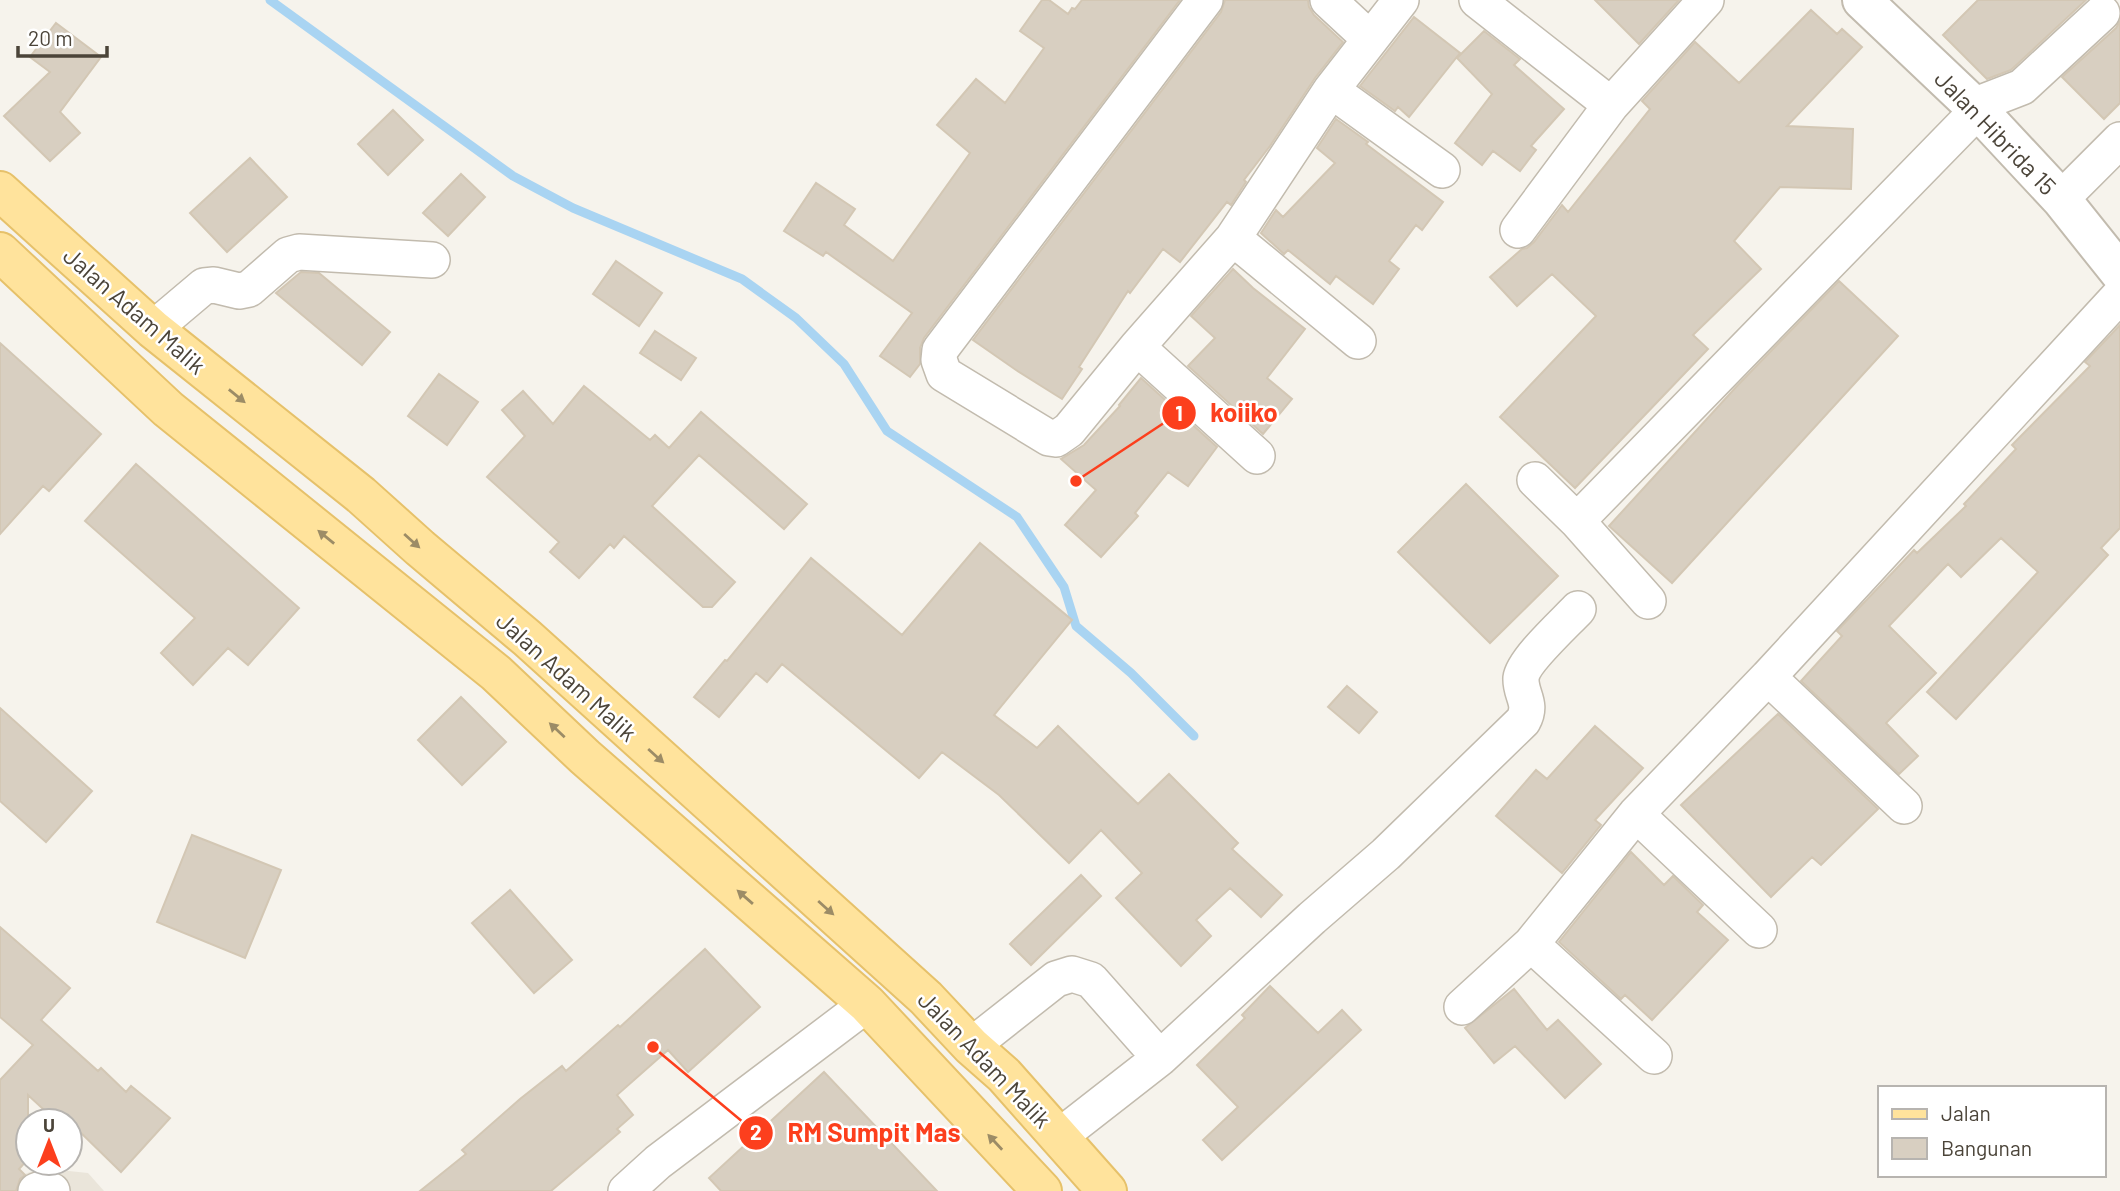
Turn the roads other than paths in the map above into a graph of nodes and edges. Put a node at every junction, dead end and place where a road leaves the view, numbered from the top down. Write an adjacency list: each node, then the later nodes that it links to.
1 (1205, 0): 24 (street)
2 (1328, 0): 8 (street)
3 (1401, 0): 8 (street)
4 (1477, 0): 10 (street)
5 (1706, 0): 10 (street)
6 (1862, 0): 11 (street, Jalan Hibrida 15)
7 (2102, 13): 11 (street)
8 (1370, 39): 9 (street)
9 (1331, 90): 13 (street); 17 (street)
10 (1611, 105): 16 (street)
11 (1976, 108): 15 (street, Jalan Hibrida 15); 27 (street)
12 (2120, 140): 15 (street)
13 (1442, 170)
14 (0, 191): 22 (main road, Jalan Adam Malik)
15 (2062, 200): 20 (street, Jalan Hibrida 15)
16 (1518, 230)
17 (1233, 238): 23 (street); 24 (street)
18 (0, 252): 31 (main road, Jalan Adam Malik, one-way to 18)
19 (432, 260): 22 (street)
20 (2120, 273)
21 (2120, 295): 32 (street)
22 (153, 329): 30 (main road, Jalan Adam Malik, one-way to 30)
23 (1358, 341)
24 (1137, 348): 25 (street)
25 (1257, 456)
26 (1535, 480): 27 (street)
27 (1577, 521): 28 (street)
28 (1648, 601)
29 (1578, 610): 45 (street)
30 (527, 638): 31 (main road); 33 (main road, Jalan Adam Malik)
31 (496, 673): 34 (main road, Jalan Adam Malik, one-way to 31)
32 (1768, 677): 35 (street); 36 (street)
33 (619, 723): 34 (main road); 39 (main road, Jalan Adam Malik, one-way to 39)
34 (586, 757): 40 (main road, Jalan Adam Malik, one-way to 34)
35 (1904, 806)
36 (1636, 814): 37 (street); 38 (street)
37 (1759, 930)
38 (1531, 944): 41 (street); 44 (street)
39 (926, 998): 42 (main road); 43 (main road, Jalan Adam Malik)
40 (867, 1004): 42 (main road, Jalan Adam Malik); 50 (street)
41 (1462, 1007)
42 (893, 1031): 47 (main road, Jalan Adam Malik, one-way to 42)
43 (971, 1046): 45 (street); 46 (main road, Jalan Adam Malik)
44 (1654, 1056)
45 (1160, 1058): 46 (street)
46 (1060, 1136): 47 (main road); 51 (main road, Jalan Adam Malik)
47 (1032, 1180)
48 (36, 1191): 49 (street)
49 (52, 1191)
50 (626, 1191)
51 (1107, 1191)

